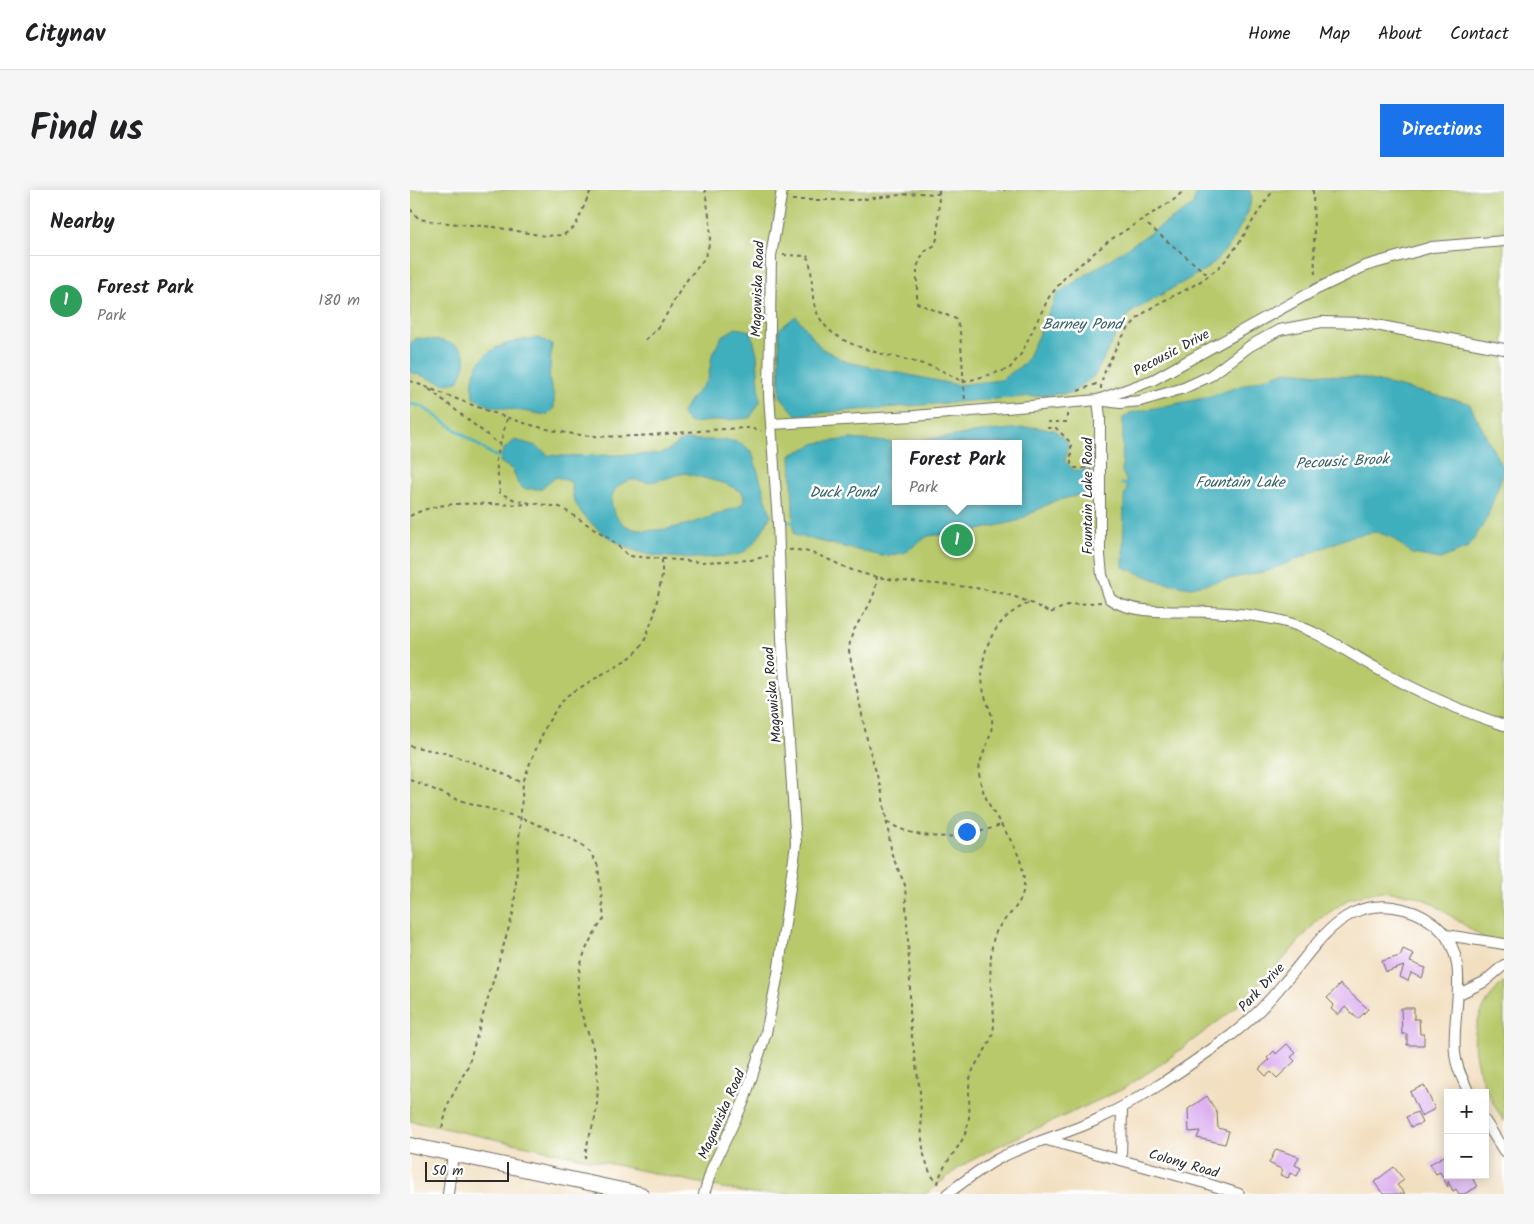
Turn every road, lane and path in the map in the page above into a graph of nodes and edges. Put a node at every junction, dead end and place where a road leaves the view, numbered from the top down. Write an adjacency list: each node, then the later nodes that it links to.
1 (591, 190): 11 (path)
2 (705, 190): 17 (path)
3 (939, 190): 9 (path)
4 (996, 190): 5 (path)
5 (1005, 190)
6 (1184, 190): 20 (path)
7 (1274, 190): 15 (path)
8 (1313, 190): 16 (path)
9 (939, 194): 10 (path); 20 (path)
10 (781, 195): 14 (street, Magawiska Road)
11 (410, 209)
12 (1148, 225): 15 (path)
13 (1504, 240): 16 (street, Pecousic Drive)
14 (770, 256): 20 (path); 26 (street, Magawiska Road)
15 (1208, 275): 22 (path)
16 (1314, 290): 22 (street, Pecousic Drive)
17 (645, 340)
18 (1504, 349): 22 (street)
19 (410, 381): 21 (path)
20 (964, 382): 23 (path)
21 (428, 388): 25 (path); 27 (path)
22 (1100, 399): 26 (street, Pecousic Drive); 29 (street, Fountain Lake Road)
23 (965, 404)
24 (1075, 412): 29 (path)
25 (507, 419): 26 (path); 27 (path)
26 (772, 429): 56 (street, Magawiska Road)
27 (500, 445): 28 (path)
28 (496, 460)
29 (1100, 468): 35 (street, Fountain Lake Road)
30 (534, 504): 31 (path)
31 (410, 516)
32 (662, 559): 38 (path)
33 (878, 575): 40 (path)
34 (1032, 602): 41 (path)
35 (1504, 725)
36 (410, 746): 38 (path)
37 (410, 779): 39 (path)
38 (523, 784): 39 (path)
39 (520, 817): 49 (path); 54 (path)
40 (886, 822): 41 (path); 41 (path)
41 (1000, 825)
42 (1446, 936): 43 (street); 45 (street, Park Drive); 47 (street, Park Drive)
43 (1504, 944)
44 (1504, 965): 45 (street)
45 (1459, 994): 46 (street, Park Drive)
46 (1467, 1089)
47 (1122, 1107): 50 (street, Park Drive); 55 (street)
48 (1489, 1127): 52 (street)
49 (442, 1128)
50 (1047, 1140): 55 (street, Colony Road); 59 (street, Park Drive)
51 (410, 1145): 53 (street)
52 (1504, 1151)
53 (453, 1154): 57 (street); 58 (street)
54 (585, 1159)
55 (1121, 1159): 60 (street, Colony Road)
56 (705, 1189)
57 (448, 1194)
58 (640, 1194)
59 (947, 1194)
60 (1238, 1194)

